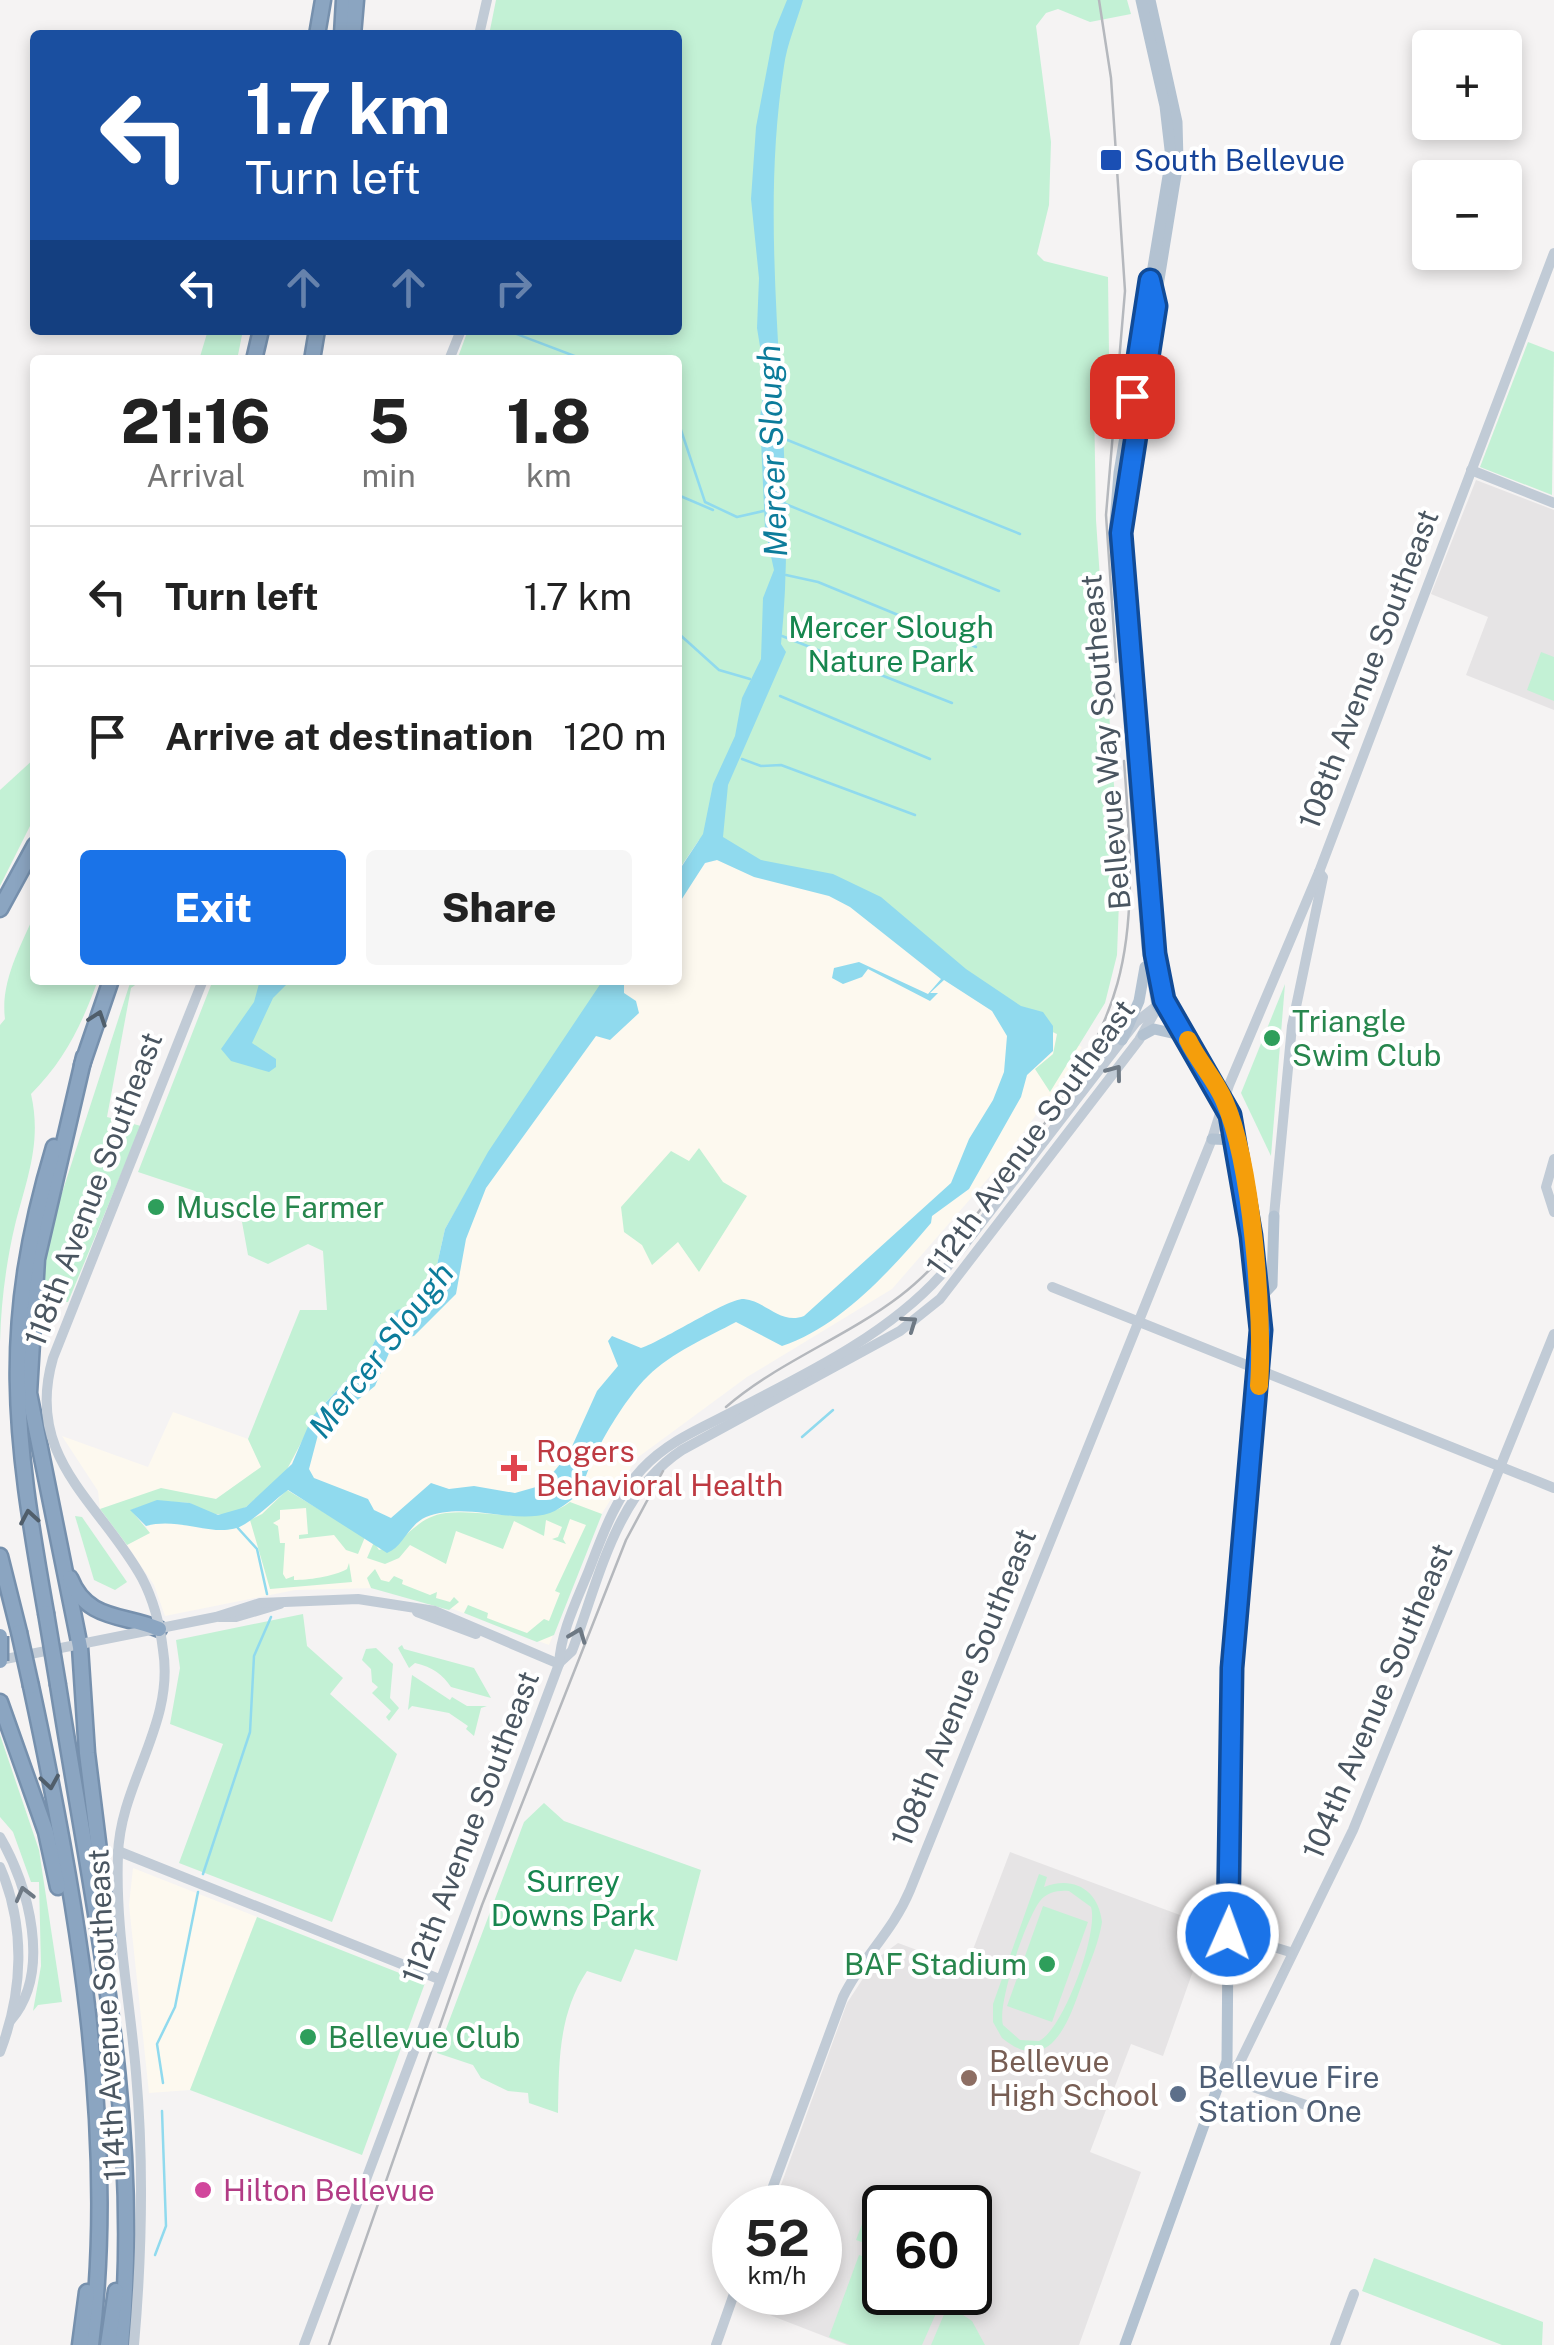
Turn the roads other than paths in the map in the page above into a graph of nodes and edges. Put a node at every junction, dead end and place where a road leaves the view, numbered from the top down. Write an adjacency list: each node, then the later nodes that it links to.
1 (323, 0): 8 (highway)
2 (344, 0): 9 (highway)
3 (356, 0): 10 (highway)
4 (487, 0): 11 (street)
5 (1141, 0): 7 (main road, Bellevue Way Southeast)
6 (1150, 0): 7 (main road, Bellevue Way Southeast)
7 (1150, 20): 13 (main road, Bellevue Way Southeast); 14 (main road, Bellevue Way Southeast)
8 (318, 30)
9 (342, 30)
10 (353, 30)
11 (481, 30)
12 (1554, 253): 15 (street, 108th Avenue Southeast)
13 (1150, 280): 14 (main road); 20 (main road, Bellevue Way Southeast)
14 (1156, 306): 23 (main road, Bellevue Way Southeast)
15 (1471, 470): 16 (street); 18 (street, 108th Avenue Southeast)
16 (1554, 502)
17 (30, 854): 19 (highway)
18 (1319, 872): 29 (street, 108th Avenue Southeast); 35 (street)
19 (0, 909)
20 (1147, 948): 23 (main road, Bellevue Way Southeast); 26 (main road)
21 (109, 985): 27 (highway, one-way to 21)
22 (201, 985): 45 (street, 118th Avenue Southeast)
23 (1161, 1003): 24 (street, 112th Avenue Southeast); 25 (main road, Bellevue Way Southeast); 26 (street, 112th Avenue Southeast); 28 (main road, Bellevue Way Southeast)
24 (1143, 1034): 25 (main road); 49 (street, 112th Avenue Southeast, one-way to 24)
25 (1176, 1034): 28 (main road, Bellevue Way Southeast)
26 (1122, 1040): 49 (street, 112th Avenue Southeast)
27 (84, 1057): 43 (highway); 56 (highway, one-way to 27, bridge)
28 (1196, 1058): 29 (main road, Bellevue Way Southeast)
29 (1224, 1099): 30 (street, 108th Avenue Southeast); 31 (main road, Bellevue Way Southeast); 33 (street, 108th Avenue Southeast)
30 (1212, 1138): 31 (main road); 33 (street, 108th Avenue Southeast)
31 (1236, 1140): 37 (main road, Bellevue Way Southeast)
32 (1554, 1159): 34 (street)
33 (1194, 1176): 38 (street, 108th Avenue Southeast)
34 (1554, 1212)
35 (1274, 1216): 37 (main road)
36 (1052, 1287): 38 (street)
37 (1258, 1299): 40 (main road, Bellevue Way Southeast)
38 (1136, 1322): 40 (street); 64 (street, 108th Avenue Southeast)
39 (1554, 1334): 41 (street, 104th Avenue Southeast)
40 (1260, 1372): 41 (street); 54 (main road, Bellevue Way Southeast)
41 (1503, 1468): 42 (street); 55 (street, 104th Avenue Southeast)
42 (1554, 1488)
43 (56, 1540): 45 (highway); 47 (highway)
44 (0, 1556): 58 (highway, one-way to 58, bridge)
45 (159, 1629): 47 (street); 49 (street); 52 (street, 114th Avenue Southeast)
46 (0, 1636): 48 (highway, bridge)
47 (80, 1647): 48 (street); 56 (highway)
48 (0, 1660)
49 (559, 1664): 57 (street, 112th Avenue Southeast)
50 (0, 1702): 58 (highway)
51 (0, 1837): 59 (street, one-way to 51)
52 (118, 1852): 57 (street); 72 (street, 114th Avenue Southeast)
53 (0, 1867): 59 (street)
54 (1228, 1934): 55 (street); 61 (main road, Bellevue Way Southeast)
55 (1290, 1952): 61 (street, 104th Avenue Southeast)
56 (104, 1961): 65 (highway)
57 (439, 1979): 73 (street, 112th Avenue Southeast)
58 (84, 1998): 63 (highway)
59 (6, 2018): 60 (street)
60 (0, 2052)
61 (1224, 2077): 62 (street); 75 (main road, Bellevue Way Southeast)
62 (1306, 2105)
63 (101, 2172): 68 (highway); 69 (highway)
64 (773, 2185)
65 (123, 2215): 70 (highway); 71 (highway)
66 (1354, 2294): 76 (street)
67 (727, 2315): 74 (street)
68 (80, 2345)
69 (91, 2345)
70 (108, 2345)
71 (121, 2345)
72 (134, 2345)
73 (304, 2345)
74 (716, 2345)
75 (1126, 2345)
76 (1335, 2345)

